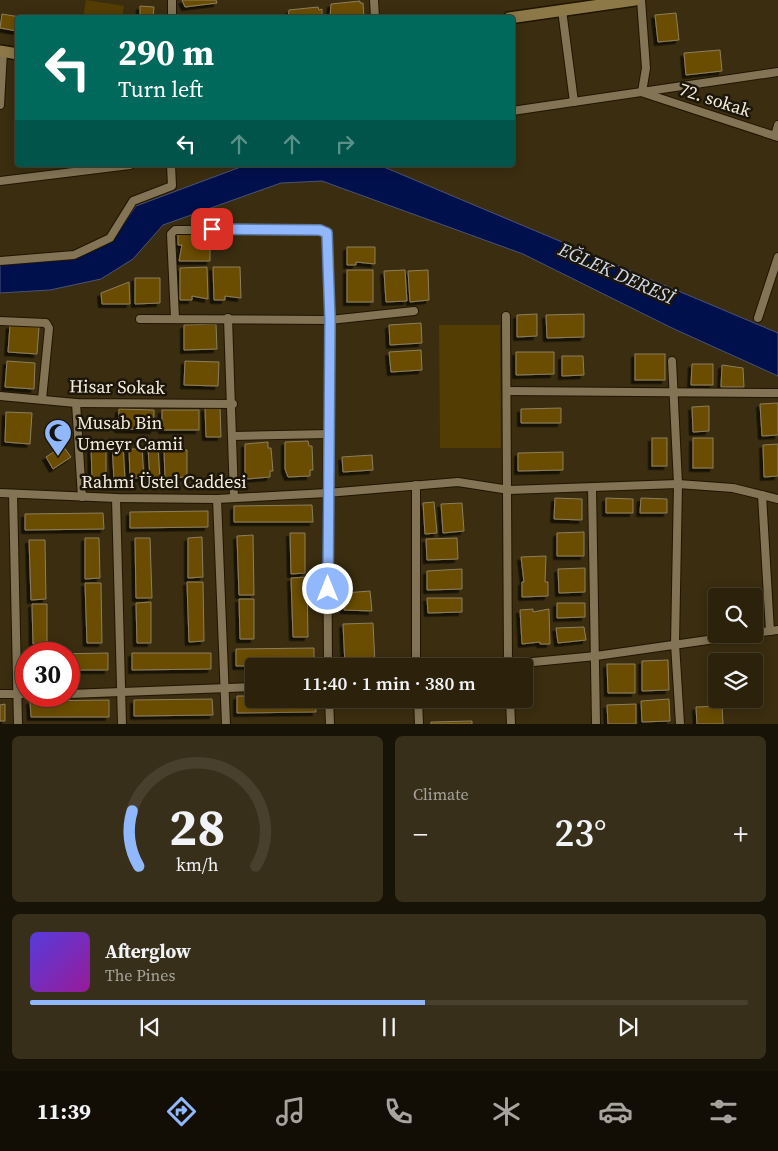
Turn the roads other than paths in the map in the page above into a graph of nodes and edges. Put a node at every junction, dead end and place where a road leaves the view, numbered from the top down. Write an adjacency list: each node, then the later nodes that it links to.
1 (172, 0): 7 (street)
2 (374, 0): 8 (street)
3 (635, 0): 5 (street)
4 (641, 0): 13 (street)
5 (574, 4): 6 (street)
6 (562, 10): 9 (street); 14 (street)
7 (172, 15)
8 (374, 15)
9 (515, 17)
10 (1, 51): 11 (street); 15 (street)
11 (15, 53)
12 (778, 72): 13 (street)
13 (642, 92): 14 (street); 18 (street, 72. sokak)
14 (574, 102): 16 (street)
15 (0, 105)
16 (515, 111)
17 (778, 125): 18 (street)
18 (776, 136)
19 (114, 167): 21 (street)
20 (171, 167): 23 (street)
21 (0, 181)
22 (778, 258): 28 (street)
23 (1, 261)
24 (414, 311): 30 (street)
25 (506, 316): 33 (street)
26 (175, 318): 27 (street); 29 (street); 30 (street)
27 (228, 318): 30 (street); 39 (street)
28 (758, 318)
29 (140, 319)
30 (330, 320): 40 (street)
31 (0, 321): 37 (street)
32 (672, 361): 34 (street)
33 (508, 390): 34 (street); 45 (street)
34 (674, 392): 35 (street); 42 (street)
35 (778, 393)
36 (0, 396): 37 (street, Hisar Sokak)
37 (42, 400): 38 (street, Hisar Sokak)
38 (76, 403): 39 (street, Hisar Sokak); 50 (street)
39 (233, 404): 41 (street)
40 (328, 434): 41 (street); 47 (street)
41 (233, 436): 52 (street)
42 (678, 484): 44 (street, Rahmi Üstel Caddesi); 49 (street, Rahmi Üstel Caddesi); 58 (street)
43 (416, 486): 45 (street, Rahmi Üstel Caddesi); 47 (street, Rahmi Üstel Caddesi); 61 (street)
44 (592, 488): 45 (street, Rahmi Üstel Caddesi); 59 (street)
45 (509, 490): 62 (street)
46 (0, 492): 48 (street, Rahmi Üstel Caddesi)
47 (327, 493): 52 (street, Rahmi Üstel Caddesi); 60 (street)
48 (13, 494): 50 (street, Rahmi Üstel Caddesi); 57 (street)
49 (762, 495): 54 (street, Rahmi Üstel Caddesi); 55 (street)
50 (82, 497): 51 (street, Rahmi Üstel Caddesi)
51 (116, 498): 53 (street, Rahmi Üstel Caddesi); 66 (street)
52 (234, 498): 53 (street, Rahmi Üstel Caddesi)
53 (217, 499): 65 (street)
54 (778, 499)
55 (774, 631)
56 (708, 640): 58 (street)
57 (20, 642)
58 (675, 644): 59 (street); 81 (street)
59 (596, 656): 63 (street); 80 (street)
60 (328, 658)
61 (416, 658)
62 (508, 658)
63 (533, 662)
64 (245, 688): 65 (street)
65 (226, 689): 66 (street); 76 (street)
66 (122, 693): 68 (street); 75 (street)
67 (0, 694): 69 (street)
68 (80, 694)
69 (15, 695)
70 (20, 707): 74 (street)
71 (329, 708): 77 (street)
72 (418, 708): 78 (street)
73 (510, 708): 79 (street)
74 (18, 724)
75 (122, 724)
76 (226, 724)
77 (330, 724)
78 (419, 724)
79 (511, 724)
80 (596, 724)
81 (680, 724)

